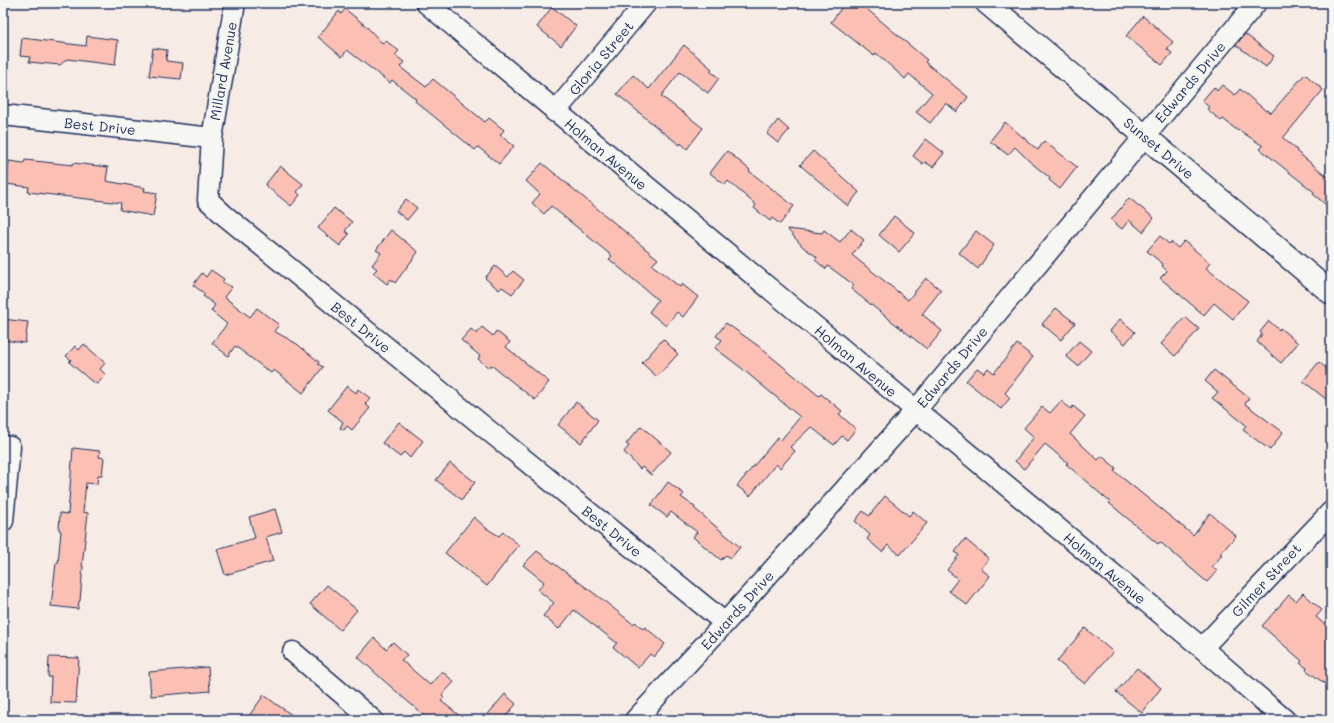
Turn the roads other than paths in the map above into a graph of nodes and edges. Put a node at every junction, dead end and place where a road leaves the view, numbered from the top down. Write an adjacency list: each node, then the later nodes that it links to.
1 (235, 3): 9 (street, Millard Avenue)
2 (426, 3): 6 (street, Holman Avenue)
3 (646, 3): 6 (street, Gloria Street)
4 (987, 3): 8 (street, Sunset Drive)
5 (1256, 3): 8 (street, Edwards Drive)
6 (555, 112): 11 (street, Holman Avenue)
7 (3, 115): 9 (street, Best Drive)
8 (1145, 136): 10 (street, Sunset Drive); 11 (street, Edwards Drive)
9 (212, 138): 15 (street, Best Drive)
10 (1331, 293)
11 (916, 410): 15 (street, Edwards Drive); 16 (street, Holman Avenue)
12 (7, 446): 14 (street)
13 (1331, 512): 16 (street, Gilmer Street)
14 (3, 521)
15 (725, 623): 19 (street, Edwards Drive)
16 (1202, 648): 20 (street, Holman Avenue)
17 (293, 652): 18 (street)
18 (373, 720)
19 (635, 720)
20 (1285, 720)

